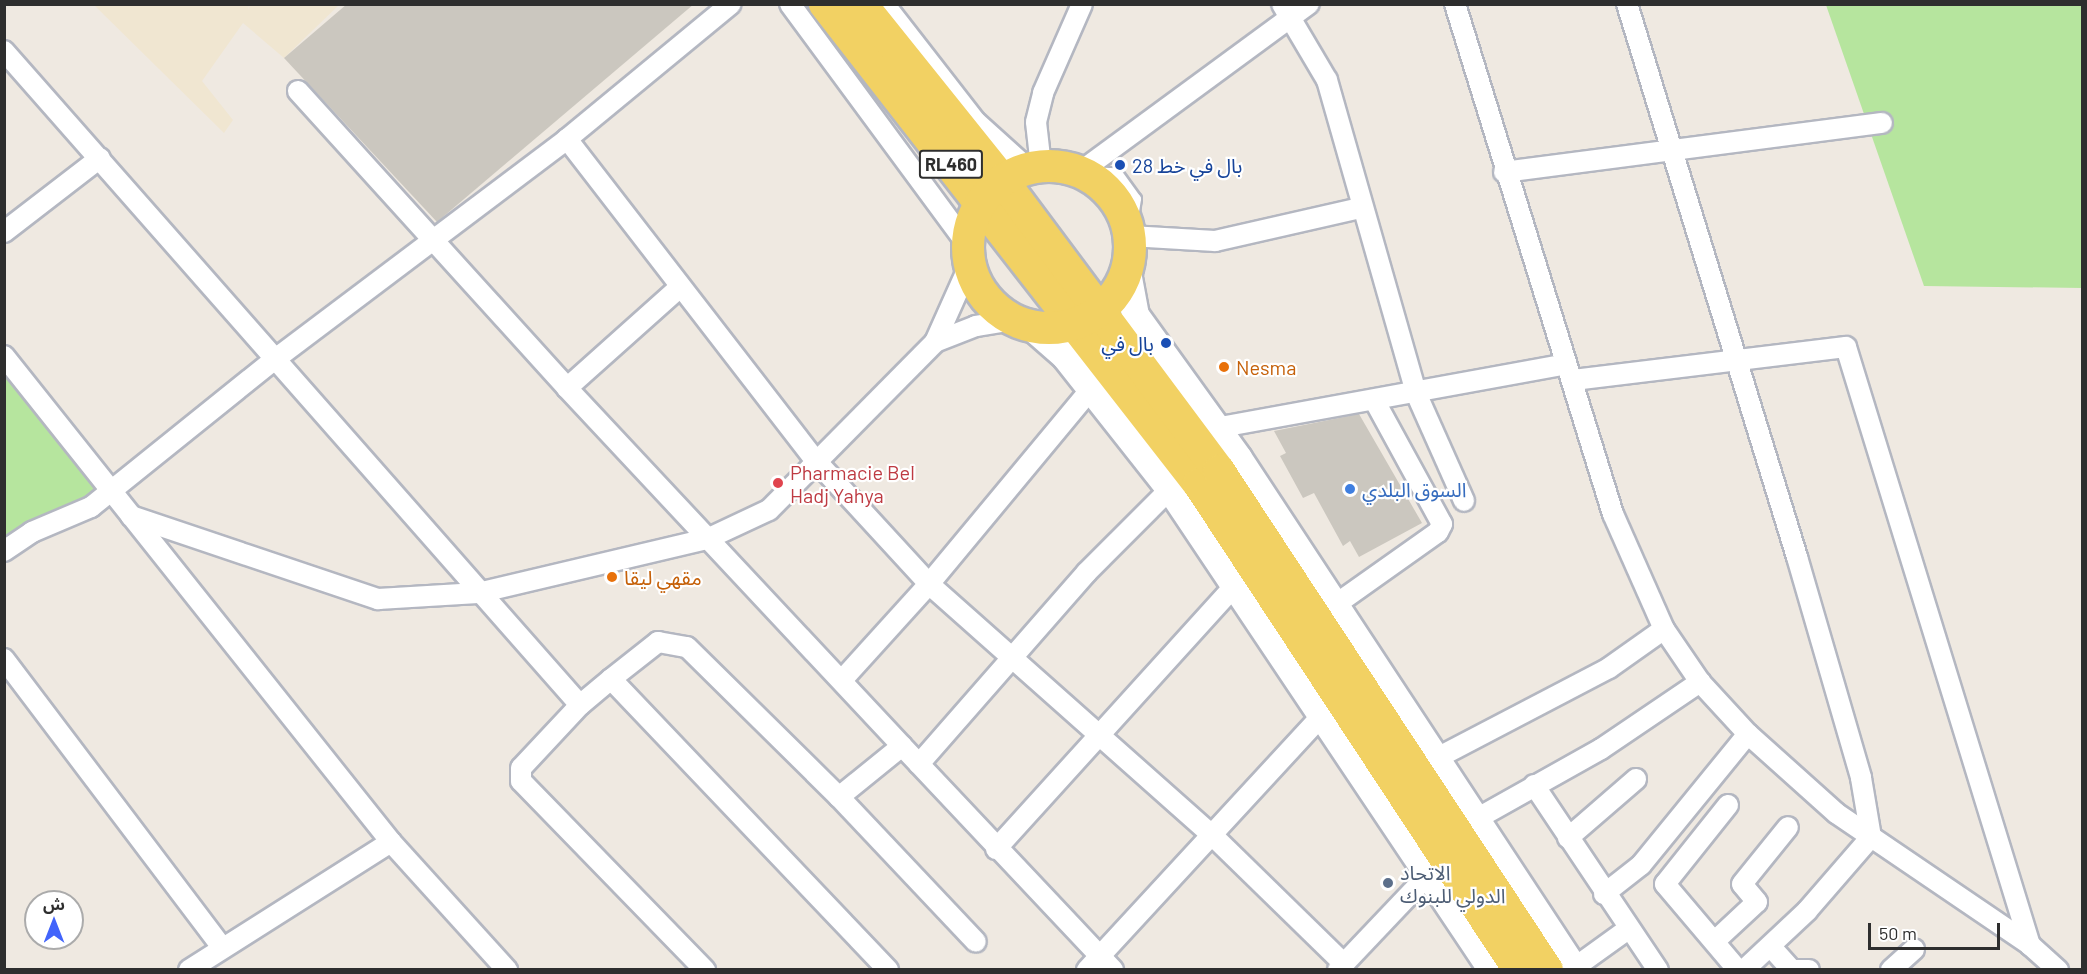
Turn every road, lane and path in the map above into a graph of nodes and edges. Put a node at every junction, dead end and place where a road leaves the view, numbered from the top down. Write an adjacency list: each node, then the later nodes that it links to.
1 (731, 4): 14 (street)
2 (790, 4): 24 (street)
3 (825, 4): 19 (main road, RL460)
4 (861, 4): 19 (main road, RL460)
5 (884, 4): 19 (street)
6 (1082, 4): 19 (street)
7 (1309, 4): 10 (street)
8 (1455, 4): 18 (street)
9 (1627, 4): 15 (street)
10 (1287, 11): 17 (street); 20 (street)
11 (4, 51): 16 (street)
12 (298, 91): 23 (street)
13 (1882, 123): 15 (street)
14 (567, 139): 23 (street); 26 (street)
15 (1674, 151): 18 (street); 31 (street)
16 (100, 158): 21 (street); 32 (street)
17 (1080, 172): 19 (main road); 22 (main road)
18 (1504, 172): 33 (street)
19 (1013, 179): 24 (main road); 27 (main road, RL460)
20 (1360, 208): 22 (street); 36 (street)
21 (4, 232)
22 (1130, 236): 25 (main road)
23 (432, 239): 32 (street); 34 (street)
24 (968, 255): 28 (main road); 29 (street)
25 (1127, 272): 27 (main road); 38 (main road)
26 (680, 287): 34 (street); 39 (street)
27 (1088, 317): 28 (main road); 74 (main road); 92 (main road)
28 (1022, 323): 29 (street); 35 (main road)
29 (936, 342): 39 (street)
30 (4, 356): 41 (street)
31 (1736, 358): 33 (street); 70 (street); 79 (street)
32 (274, 360): 41 (street); 48 (street)
33 (1570, 372): 36 (street); 50 (street)
34 (567, 388): 44 (street)
35 (1091, 389): 40 (main road); 46 (street)
36 (1416, 393): 37 (street); 42 (street)
37 (1374, 400): 38 (street); 49 (street)
38 (1215, 428): 49 (main road)
39 (817, 462): 44 (street); 46 (street)
40 (1170, 489): 47 (main road); 52 (street)
41 (112, 492): 43 (street); 45 (street)
42 (1464, 501)
43 (131, 516): 48 (street); 72 (street)
44 (707, 539): 48 (street); 54 (street)
45 (4, 551)
46 (929, 584): 52 (street); 54 (street)
47 (1236, 584): 57 (main road); 59 (street)
48 (478, 593): 56 (street)
49 (1335, 605): 61 (main road)
50 (1664, 629): 55 (street); 61 (street)
51 (4, 659): 80 (street)
52 (1013, 659): 59 (street); 62 (street)
53 (611, 679): 56 (street); 65 (street); 88 (street)
54 (842, 680): 60 (street)
55 (1700, 682): 58 (street); 64 (street)
56 (580, 705): 87 (street)
57 (1323, 714): 69 (street); 74 (main road)
58 (1748, 734): 70 (street); 75 (street)
59 (1101, 736): 69 (street); 73 (street)
60 (902, 746): 62 (street); 65 (street)
61 (1437, 758): 67 (main road)
62 (920, 764): 73 (street)
63 (1636, 779): 71 (street)
64 (1534, 785): 67 (street); 71 (street)
65 (839, 797): 78 (street)
66 (1728, 805): 77 (street)
67 (1478, 818): 92 (main road)
68 (1788, 827): 77 (street)
69 (1213, 836): 84 (street); 85 (street)
70 (1871, 837): 79 (street); 81 (street)
71 (1568, 838): 75 (street)
72 (391, 842): 80 (street); 83 (street)
73 (996, 849): 84 (street)
74 (1443, 875): 85 (street); 89 (main road); 90 (main road); 91 (main road)
75 (1604, 894): 76 (street)
76 (1628, 929): 92 (street); 93 (street)
77 (1715, 941): 94 (street)
78 (976, 942)
79 (2030, 945): 99 (street)
80 (222, 947): 86 (street)
81 (1771, 947): 95 (street); 96 (street)
82 (1914, 949): 98 (street)
83 (494, 965)
84 (1100, 965)
85 (1341, 966)
86 (189, 969)
87 (705, 969)
88 (888, 969)
89 (1492, 969)
90 (1499, 969)
91 (1519, 969)
92 (1565, 969)
93 (1658, 969)
94 (1738, 969)
95 (1744, 969)
96 (1794, 969): 97 (street)
97 (1809, 969)
98 (1891, 969)
99 (2058, 969)

